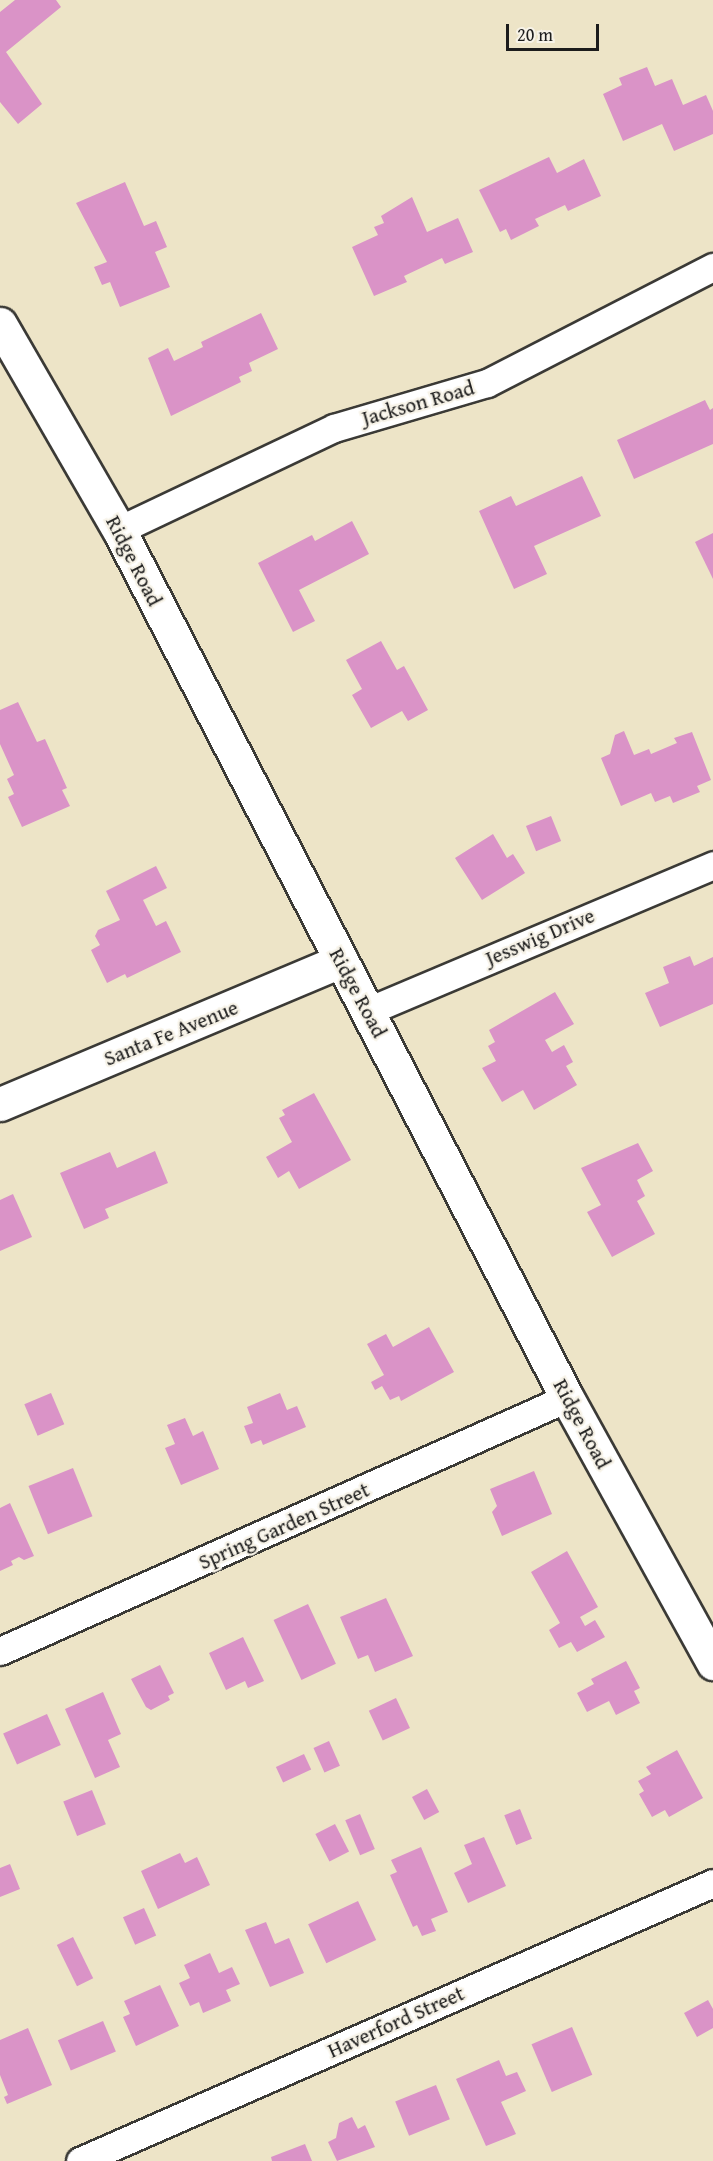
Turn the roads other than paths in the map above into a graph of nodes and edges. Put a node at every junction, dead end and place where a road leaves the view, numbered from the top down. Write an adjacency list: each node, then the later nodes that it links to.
1 (713, 267): 3 (street, Jackson Road)
2 (0, 324): 3 (main road, Ridge Road)
3 (119, 530): 5 (main road, Ridge Road)
4 (713, 865): 6 (street, Jesswig Drive)
5 (341, 961): 6 (main road, Ridge Road); 7 (main road, Santa Fe Avenue)
6 (368, 1011): 8 (main road, Ridge Road)
7 (0, 1104)
8 (567, 1398): 9 (street, Spring Garden Street); 10 (main road, Ridge Road)
9 (0, 1651)
10 (713, 1663)
11 (713, 1883): 12 (street, Haverford Street)
12 (80, 2161)

